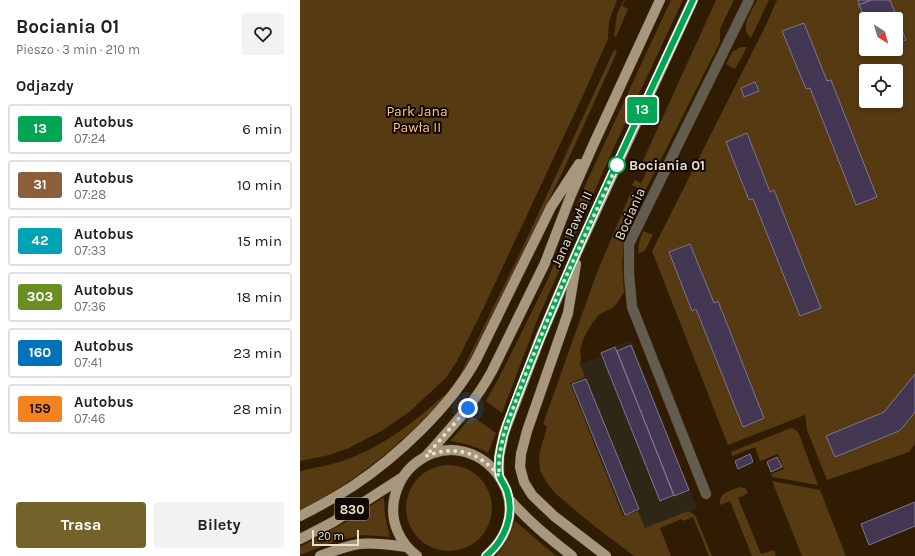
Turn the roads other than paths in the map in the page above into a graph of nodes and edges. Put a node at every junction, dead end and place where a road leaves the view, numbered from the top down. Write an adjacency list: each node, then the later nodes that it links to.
1 (660, 0): 4 (main road, Jana Pawła II)
2 (693, 0): 5 (main road, Jana Pawła II)
3 (749, 0): 9 (street, Bociania)
4 (594, 141): 6 (main road, Jana Pawła II); 11 (main road)
5 (578, 250): 7 (main road, Jana Pawła II); 18 (main road)
6 (426, 456): 7 (main road, 830); 8 (main road, 830)
7 (499, 476): 10 (main road, 830)
8 (403, 477): 12 (main road, 830); 13 (main road, 830)
9 (706, 494)
10 (509, 499): 16 (main road, 830); 17 (main road, 830)
11 (300, 516)
12 (300, 539)
13 (406, 551): 14 (main road); 15 (main road, 830)
14 (320, 556)
15 (417, 556)
16 (486, 556)
17 (572, 556)
18 (606, 556)

